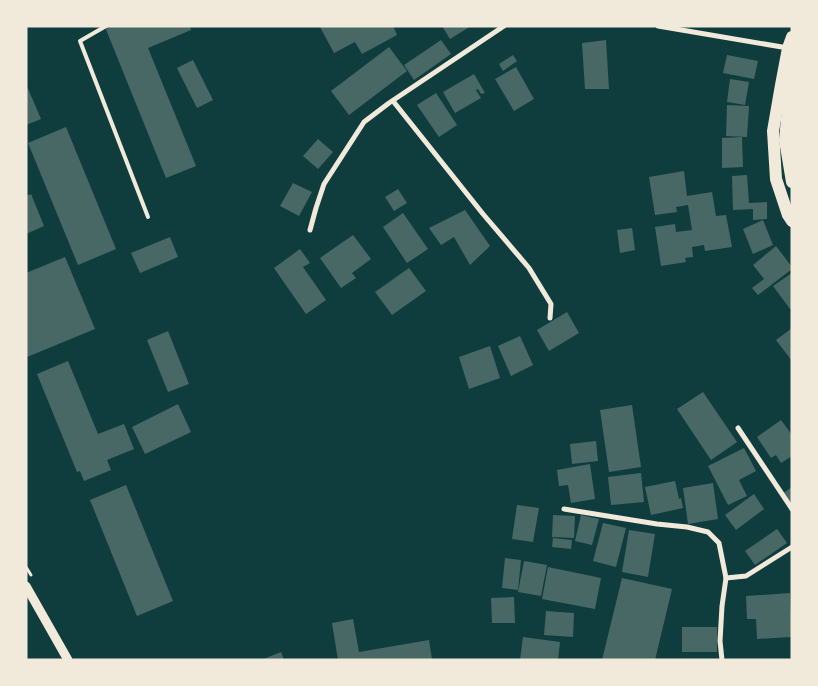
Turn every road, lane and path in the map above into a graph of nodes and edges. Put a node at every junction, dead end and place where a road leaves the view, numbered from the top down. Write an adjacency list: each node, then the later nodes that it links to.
1 (106, 26): 7 (lane)
2 (504, 26): 5 (street)
3 (658, 26): 4 (street)
4 (790, 43): 6 (main road); 8 (main road)
5 (392, 101): 9 (street); 10 (street)
6 (792, 182)
7 (148, 217)
8 (792, 221)
9 (310, 230)
10 (550, 318)
11 (738, 428): 12 (street)
12 (792, 509)
13 (564, 510): 15 (street)
14 (792, 547): 15 (street)
15 (726, 578): 18 (street)
16 (26, 586): 17 (street)
17 (68, 660)
18 (722, 660)

